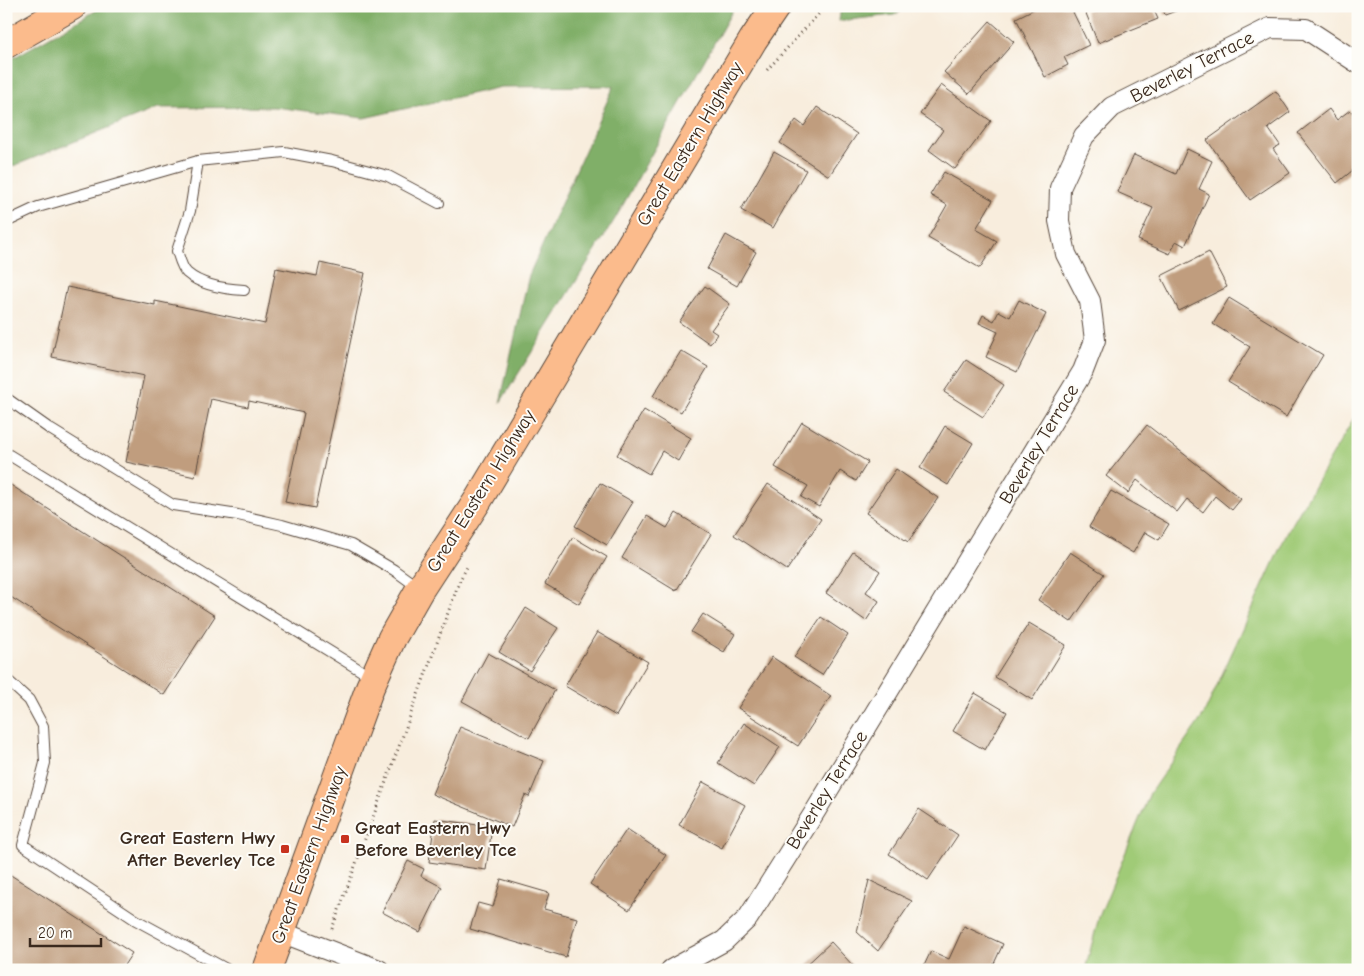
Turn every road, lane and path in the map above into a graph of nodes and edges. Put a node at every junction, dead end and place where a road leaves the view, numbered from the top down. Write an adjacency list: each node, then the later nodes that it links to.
1 (72, 6): 6 (highway)
2 (760, 6): 5 (highway, Great Eastern Highway)
3 (776, 6): 5 (highway, Great Eastern Highway)
4 (826, 6): 8 (path)
5 (753, 40): 16 (highway, Great Eastern Highway)
6 (6, 44)
7 (1358, 63): 24 (street, Beverley Terrace)
8 (765, 72)
9 (198, 161): 10 (lane); 11 (lane); 12 (lane)
10 (439, 203)
11 (6, 222)
12 (244, 290)
13 (6, 398): 16 (lane)
14 (6, 453): 18 (lane)
15 (469, 564): 20 (path)
16 (420, 589): 18 (highway, Great Eastern Highway)
17 (6, 679): 21 (lane)
18 (374, 679): 19 (highway, Great Eastern Highway)
19 (281, 932): 20 (street); 22 (highway, Great Eastern Highway)
20 (325, 949): 23 (street)
21 (228, 970)
22 (267, 970)
23 (380, 970)
24 (671, 970)

